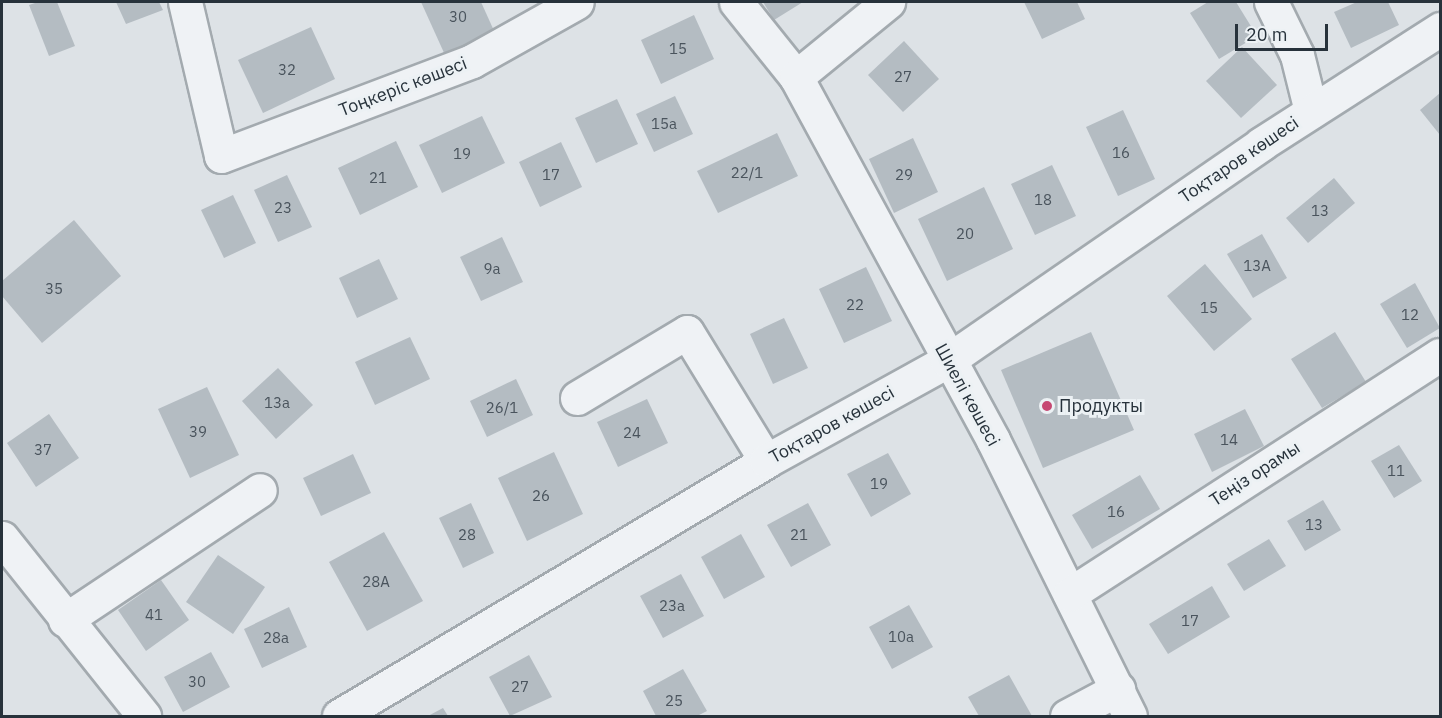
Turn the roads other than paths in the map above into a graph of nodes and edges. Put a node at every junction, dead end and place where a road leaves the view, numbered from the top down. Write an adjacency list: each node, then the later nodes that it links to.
1 (185, 2): 2 (street, Тоңкерiс көшесі)
2 (577, 2)
3 (736, 2): 7 (street, Шиелі көшесі)
4 (888, 2): 7 (street)
5 (1271, 2): 8 (street)
6 (1440, 29): 8 (street, Тоқтаров көшесі)
7 (796, 77): 10 (street, Шиелі көшесі)
8 (1311, 111): 10 (street, Тоқтаров көшесі)
9 (1440, 355): 15 (street, Теңіз орамы)
10 (947, 361): 12 (street, Тоқтаров көшесі); 15 (street, Шиелі көшесі)
11 (577, 398): 12 (street)
12 (766, 461): 19 (street, Тоқтаров көшесі)
13 (260, 490): 16 (street)
14 (2, 538): 16 (street)
15 (1070, 594): 17 (street, Шиелі көшесі)
16 (65, 620): 18 (street)
17 (1124, 703): 20 (street)
18 (144, 717)
19 (339, 717)
20 (1067, 717)

